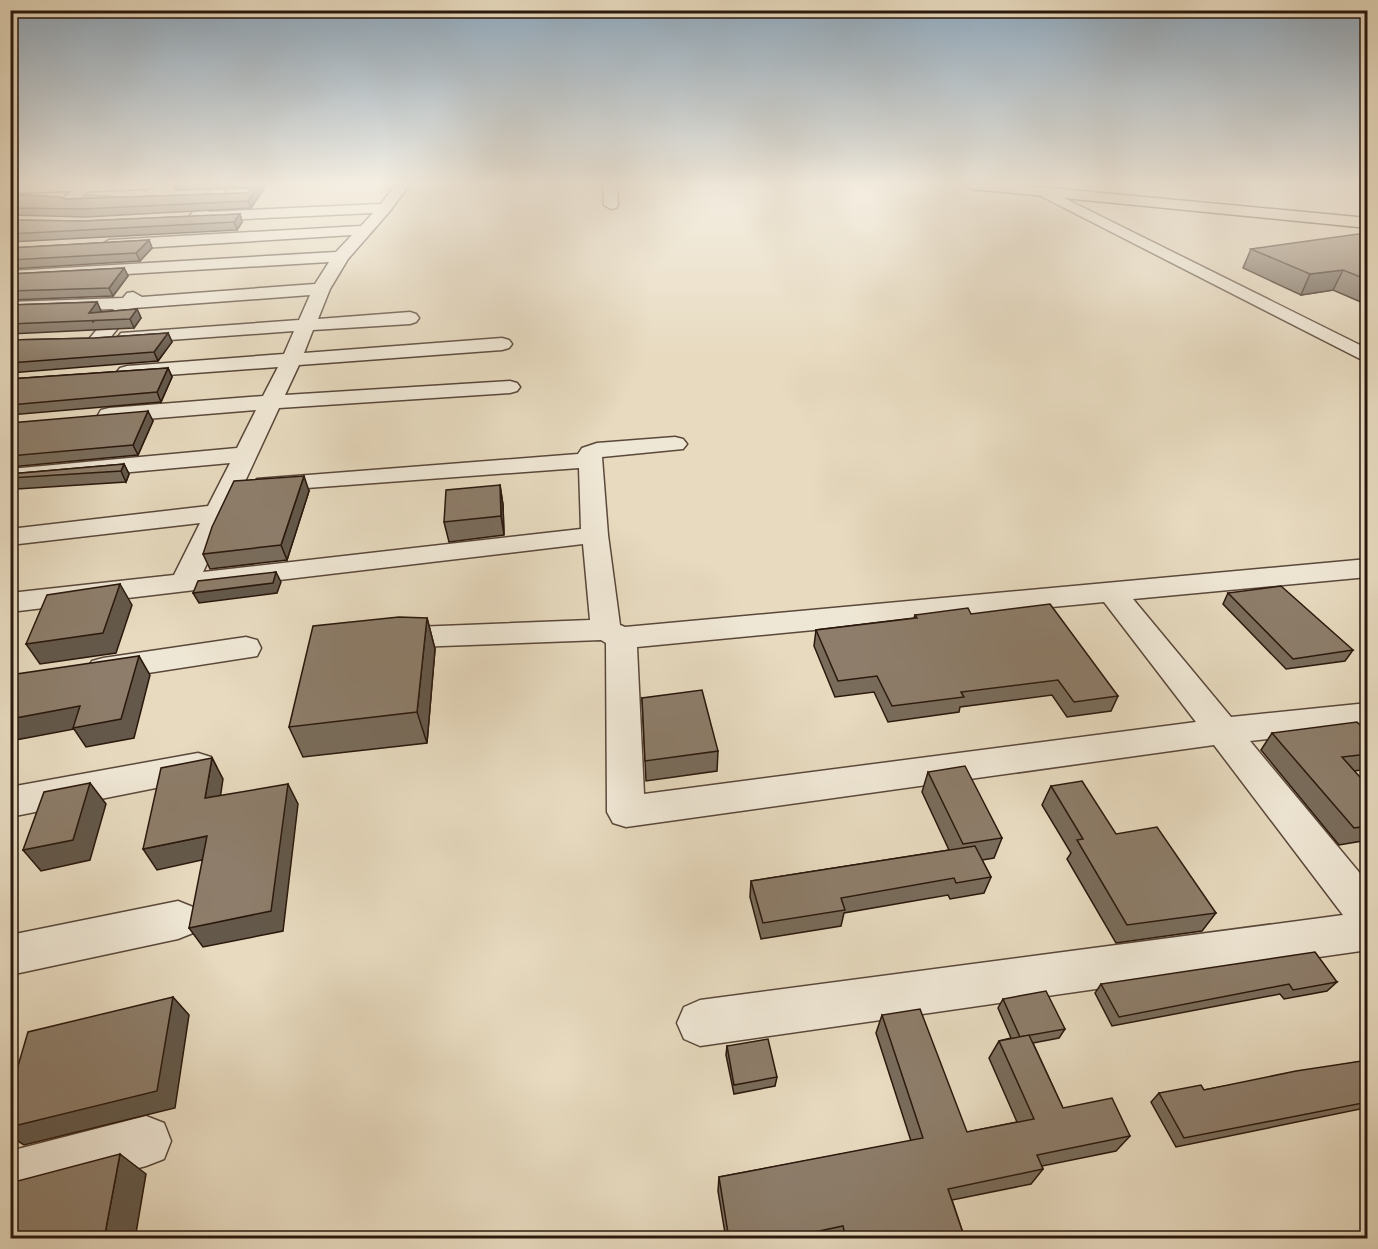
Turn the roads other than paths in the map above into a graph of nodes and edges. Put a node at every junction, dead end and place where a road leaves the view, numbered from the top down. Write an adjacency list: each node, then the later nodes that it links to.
1 (141, 243): 5 (street)
2 (175, 243): 7 (street)
3 (354, 243): 6 (street)
4 (1145, 243): 17 (street)
5 (98, 246)
6 (341, 257): 7 (street); 9 (street)
7 (156, 268): 8 (street); 10 (street)
8 (10, 276)
9 (321, 289): 10 (street); 13 (street)
10 (128, 303): 11 (street); 14 (street)
11 (10, 306)
12 (410, 318): 13 (street)
13 (306, 326): 14 (street); 18 (street)
14 (99, 339): 15 (street)
15 (77, 340)
16 (502, 344): 18 (street)
17 (1368, 357)
18 (291, 360): 19 (street); 21 (street)
19 (104, 374)
20 (510, 387): 21 (street)
21 (270, 402): 22 (street); 24 (street)
22 (93, 417)
23 (675, 444): 25 (street)
24 (246, 454): 26 (street); 27 (street)
25 (590, 460): 27 (street); 29 (street)
26 (10, 476)
27 (230, 487): 28 (street)
28 (217, 513): 30 (street); 32 (street)
29 (595, 535): 32 (street); 35 (street)
30 (10, 537)
31 (1368, 568): 33 (street)
32 (184, 583): 34 (street)
33 (1112, 592): 35 (street); 40 (street)
34 (10, 603)
35 (614, 634): 36 (street); 40 (street)
36 (415, 637)
37 (246, 648): 38 (street)
38 (69, 674)
39 (1368, 715): 40 (street)
40 (1222, 731): 43 (street)
41 (209, 765): 42 (street)
42 (10, 802)
43 (1368, 915)
44 (178, 920): 46 (street)
45 (1368, 931): 47 (street)
46 (10, 956)
47 (700, 1023)
48 (146, 1142): 49 (street)
49 (10, 1177)

